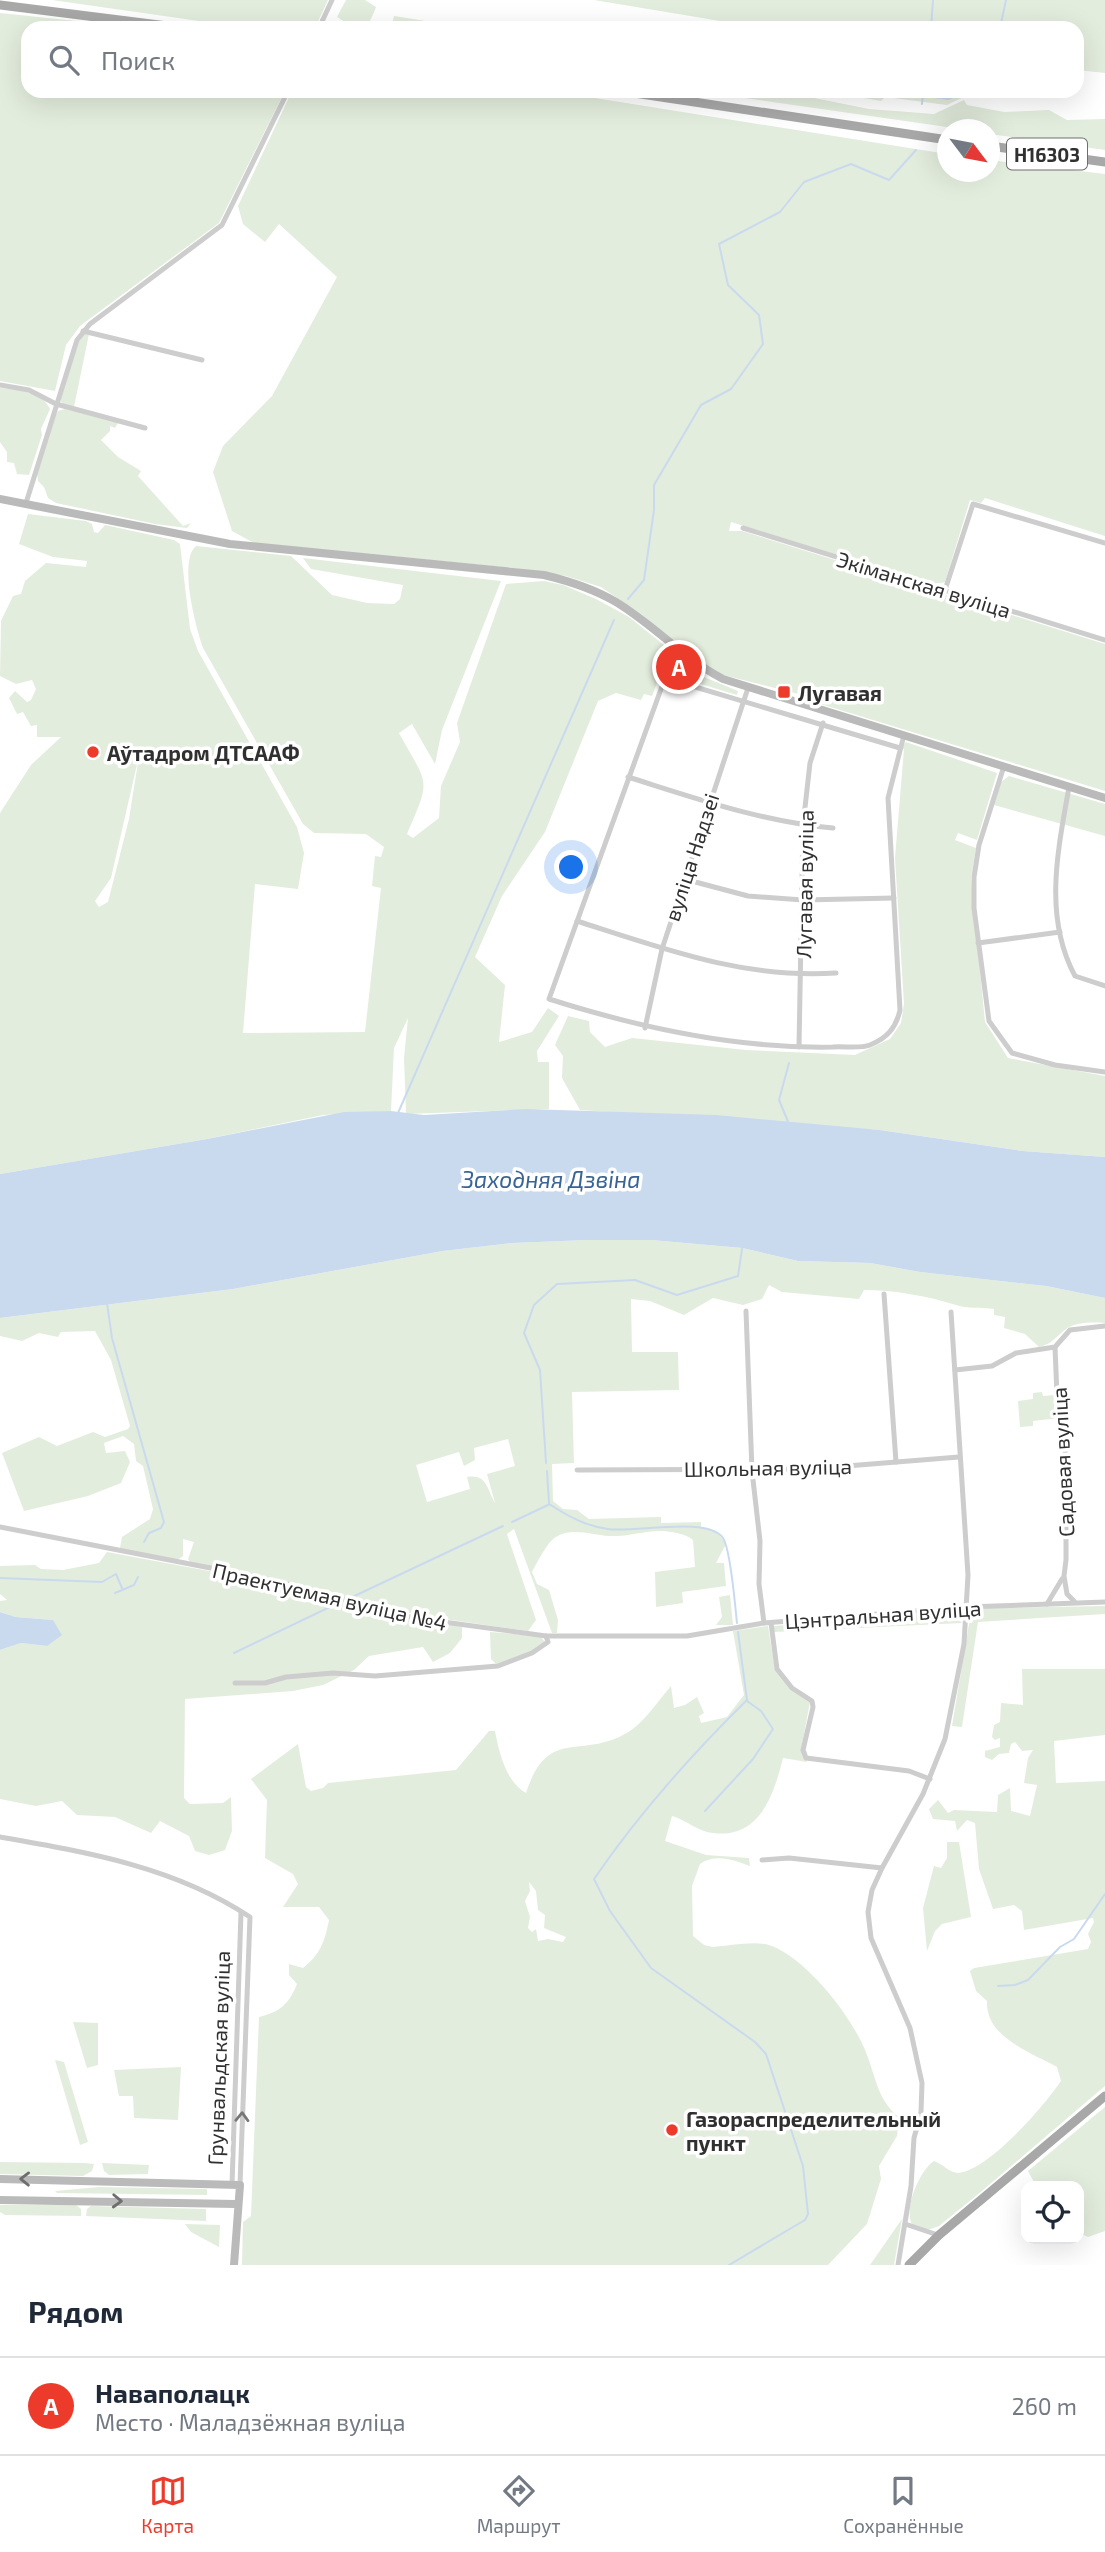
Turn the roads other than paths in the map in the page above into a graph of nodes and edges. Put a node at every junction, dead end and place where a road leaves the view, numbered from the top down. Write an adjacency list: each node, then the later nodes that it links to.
1 (332, 0): 4 (street)
2 (0, 5): 3 (main road)
3 (127, 21)
4 (322, 21)
5 (285, 98): 10 (street)
6 (668, 98): 7 (main road)
7 (937, 138)
8 (1000, 148): 9 (main road, Н16303)
9 (1105, 162)
10 (83, 331): 11 (street); 13 (street)
11 (202, 360)
12 (0, 385): 13 (street)
13 (56, 404): 14 (street); 16 (street)
14 (145, 428)
15 (0, 499): 16 (main road)
16 (26, 503): 21 (main road)
17 (743, 528): 19 (street, Экіманская вуліца)
18 (1105, 543): 19 (street)
19 (945, 590): 20 (street, Экіманская вуліца)
20 (1105, 640)
21 (748, 688): 22 (street, вуліца Надзеі); 24 (main road)
22 (744, 700): 23 (street); 27 (street); 30 (street, вуліца Надзеі)
23 (822, 723): 25 (street); 31 (street, Лугавая вуліца)
24 (904, 735): 25 (street); 26 (main road)
25 (900, 748): 34 (street)
26 (1003, 766): 28 (main road); 38 (street)
27 (628, 777): 30 (street); 36 (street)
28 (1069, 787): 29 (main road); 37 (street)
29 (1105, 798)
30 (708, 802): 31 (street); 33 (street, вуліца Надзеі)
31 (803, 825): 32 (street); 35 (street, Лугавая вуліца)
32 (834, 828)
33 (684, 879): 35 (street); 39 (street, вуліца Надзеі)
34 (894, 898): 35 (street); 44 (street)
35 (803, 900): 41 (street, Лугавая вуліца)
36 (577, 921): 39 (street); 43 (street)
37 (1060, 932): 38 (street); 42 (street)
38 (978, 943): 45 (street)
39 (662, 949): 41 (street); 43 (street, вуліца Надзеі)
40 (836, 973): 41 (street)
41 (802, 975): 44 (street, Лугавая вуліца)
42 (1105, 986)
43 (645, 1028): 44 (street)
44 (799, 1047)
45 (1105, 1072)
46 (884, 1294): 53 (street)
47 (746, 1311): 55 (street)
48 (951, 1312): 51 (street)
49 (1105, 1326): 50 (street)
50 (1055, 1347): 51 (street); 57 (street, Садовая вуліца)
51 (956, 1370): 52 (street)
52 (959, 1457): 53 (street, Школьная вуліца); 61 (street)
53 (896, 1462): 55 (street, Школьная вуліца)
54 (577, 1470): 55 (street, Школьная вуліца)
55 (752, 1471): 62 (street)
56 (0, 1527): 63 (street, Праектуемая вуліца №4)
57 (1063, 1576): 59 (street); 60 (street, Садовая вуліца)
58 (1105, 1602): 59 (street, Цэнтральная вуліца)
59 (1077, 1603): 60 (street, Цэнтральная вуліца)
60 (1046, 1604): 61 (street, Цэнтральная вуліца)
61 (966, 1607): 62 (street, Цэнтральная вуліца); 66 (street)
62 (767, 1623): 64 (street, Цэнтральная вуліца); 66 (street)
63 (546, 1636): 64 (street, Праектуемая вуліца №4); 65 (street)
64 (662, 1636)
65 (234, 1684)
66 (930, 1779): 69 (street)
67 (0, 1837): 70 (street)
68 (762, 1860): 69 (street)
69 (882, 1868): 78 (street)
70 (240, 1912): 74 (street, Грунвальдская вуліца); 74 (street, Грунвальдская вуліца, one-way to 70)
71 (1105, 2096): 79 (main road)
72 (0, 2179): 73 (main road, one-way to 72)
73 (50, 2180): 74 (main road); 75 (main road)
74 (236, 2185): 77 (main road, Грунвальдская вуліца)
75 (49, 2199): 76 (main road); 77 (main road, one-way to 77)
76 (0, 2200)
77 (236, 2204): 80 (main road, Грунвальдская вуліца)
78 (905, 2224): 79 (street); 81 (street)
79 (939, 2235): 82 (main road)
80 (234, 2265)
81 (898, 2265)
82 (909, 2265)

